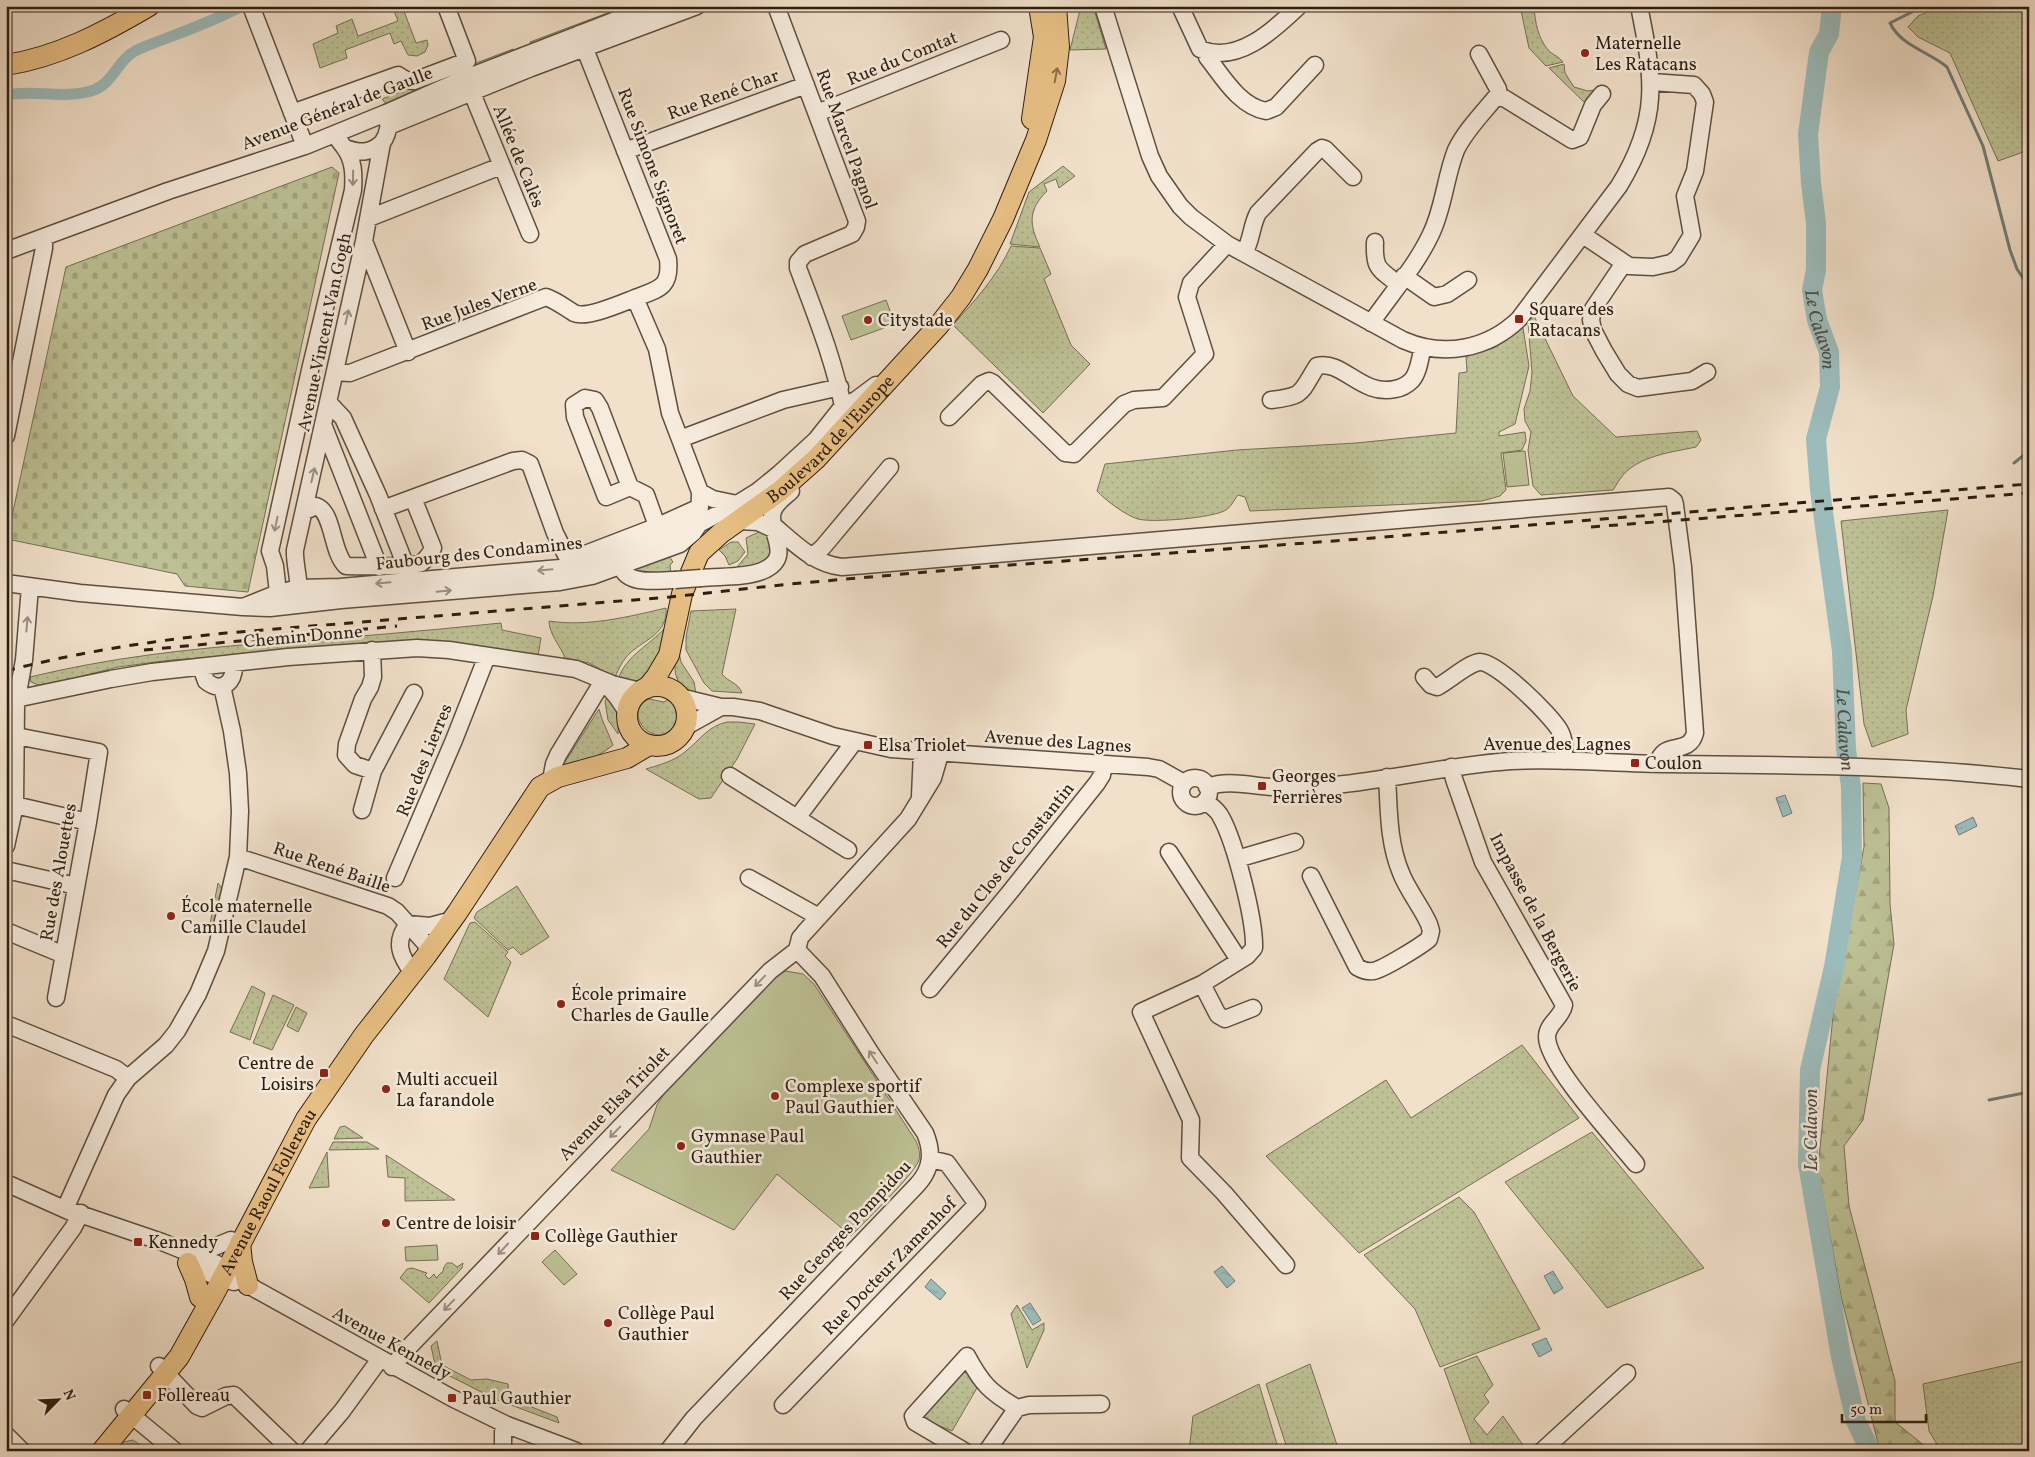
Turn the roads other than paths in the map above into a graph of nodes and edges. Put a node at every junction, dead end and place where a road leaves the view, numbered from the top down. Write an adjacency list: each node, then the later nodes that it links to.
1 (150, 6): 17 (main road)
2 (251, 6): 24 (street)
3 (446, 6): 24 (street)
4 (652, 6): 14 (street, Avenue Général de Gaulle)
5 (697, 6): 14 (street)
6 (776, 6): 20 (street, Rue Marcel Pagnol)
7 (1039, 6): 35 (main road, Boulevard de l'Europe)
8 (1056, 6): 35 (main road, Boulevard de l'Europe, one-way to 8)
9 (1103, 6): 41 (street)
10 (1180, 6): 15 (street)
11 (1299, 6): 15 (street)
12 (1639, 6): 19 (street)
13 (1000, 40): 25 (street, Rue du Comtat)
14 (582, 42): 21 (street); 26 (street, Avenue Général de Gaulle); 31 (street, Rue Simone Signoret)
15 (1206, 52): 18 (street)
16 (1479, 54): 23 (street)
17 (6, 65)
18 (1315, 65)
19 (1652, 82): 37 (street); 44 (street)
20 (806, 85): 25 (street, Rue Marcel Pagnol); 31 (street, Rue René Char)
21 (472, 93): 26 (street); 32 (street, Allée de Calès)
22 (1602, 94): 23 (street)
23 (1499, 97): 45 (street)
24 (292, 113): 29 (street)
25 (817, 113): 54 (street, Rue Marcel Pagnol)
26 (388, 120): 27 (street, Avenue Général de Gaulle); 28 (street, Avenue Vincent Van Gogh)
27 (335, 134): 29 (street, Avenue Général de Gaulle); 30 (street, Avenue Vincent Van Gogh)
28 (382, 143): 30 (street); 34 (street, Avenue Vincent Van Gogh)
29 (305, 146): 38 (street, Avenue Général de Gaulle)
30 (345, 148): 78 (street, Avenue Vincent Van Gogh, one-way to 78)
31 (625, 151): 47 (street, Rue Simone Signoret)
32 (501, 166): 34 (street); 36 (street, Allée de Calès)
33 (1353, 177): 43 (street)
34 (369, 218): 39 (street, Avenue Vincent Van Gogh)
35 (1003, 219): 51 (main road, Boulevard de l'Europe)
36 (530, 234)
37 (1583, 235): 44 (street); 49 (street)
38 (44, 237): 42 (street, Avenue Général de Gaulle); 61 (street)
39 (364, 241): 50 (street); 52 (street, Avenue Vincent Van Gogh, one-way to 39)
40 (1375, 242): 45 (street)
41 (1228, 244): 43 (street); 58 (street)
42 (6, 251)
43 (1244, 252): 48 (street)
44 (1624, 263): 53 (street)
45 (1401, 280): 46 (street); 48 (street)
46 (1468, 280)
47 (635, 298): 50 (street, Rue Jules Verne); 62 (street)
48 (1371, 323): 49 (street)
49 (1423, 347): 55 (street)
50 (408, 352): 52 (street, Rue Jules Verne)
51 (898, 369): 57 (street); 59 (main road, Boulevard de l'Europe)
52 (335, 372): 56 (street, Avenue Vincent Van Gogh)
53 (1707, 372)
54 (840, 387): 57 (street, Rue Marcel Pagnol); 62 (street)
55 (1271, 400)
56 (328, 402): 60 (street, Avenue Vincent Van Gogh); 68 (street)
57 (843, 406): 59 (street, Rue Marcel Pagnol); 70 (street)
58 (949, 417)
59 (847, 426): 63 (main road, Boulevard de l'Europe)
60 (324, 427): 69 (street, Avenue Vincent Van Gogh, one-way to 60); 79 (street)
61 (6, 436)
62 (680, 439): 67 (street)
63 (808, 467): 70 (main road, Boulevard de l'Europe); 71 (street)
64 (890, 468): 73 (street)
65 (630, 487): 65 (street); 72 (street)
66 (413, 498): 68 (street); 72 (street); 77 (street)
67 (700, 508): 70 (street); 70 (street); 72 (street)
68 (383, 509): 77 (street)
69 (305, 512): 75 (street, Avenue Vincent Van Gogh); 79 (street)
70 (737, 512): 71 (street); 85 (main road, Boulevard de l'Europe)
71 (773, 527): 73 (street); 74 (street)
72 (658, 539): 76 (street)
73 (807, 553): 74 (street); 106 (street)
74 (777, 556): 76 (street, bridge)
75 (294, 560): 78 (street); 82 (street, Avenue Vincent Van Gogh)
76 (617, 561): 82 (street, Faubourg des Condamines, one-way to 82); 83 (street, one-way to 76)
77 (404, 564): 79 (street)
78 (275, 566): 83 (street, Avenue Vincent Van Gogh)
79 (379, 567)
80 (6, 583): 81 (street)
81 (30, 588): 83 (street); 95 (street, one-way to 81)
82 (299, 588): 83 (street)
83 (285, 602)
84 (372, 650): 86 (street, Chemin Donne); 87 (street, Chemin Donne); 109 (street)
85 (668, 655): 92 (main road, Boulevard de l'Europe); 94 (main road, Boulevard de l'Europe)
86 (488, 656): 90 (street, Chemin Donne); 129 (street, Rue des Lierres)
87 (234, 663): 88 (street, Chemin Donne); 91 (street)
88 (201, 667): 91 (street); 95 (street, Chemin Donne)
89 (1424, 677): 104 (street)
90 (603, 680): 92 (street, Chemin Donne); 97 (street, Chemin Donne); 113 (street)
91 (222, 686): 125 (street)
92 (644, 690): 94 (main road); 97 (main road)
93 (414, 693): 109 (street)
94 (678, 696): 96 (street, Avenue des Lagnes); 98 (main road)
95 (12, 699): 99 (street)
96 (722, 707): 98 (street); 100 (street, Avenue des Lagnes)
97 (628, 719): 101 (main road); 107 (main road, Avenue Raoul Follereau)
98 (685, 727): 101 (main road)
99 (16, 736): 117 (street); 120 (street, Rue des Alouettes)
100 (854, 742): 102 (street, Avenue des Lagnes); 119 (street)
101 (649, 745): 107 (main road, Avenue Raoul Follereau)
102 (922, 752): 103 (street, Avenue des Lagnes); 116 (street, Avenue Elsa Triolet)
103 (940, 754): 105 (street, Avenue des Lagnes); 116 (street, Avenue Elsa Triolet)
104 (1564, 761): 106 (street, Avenue des Lagnes); 108 (street, Avenue des Lagnes)
105 (1104, 764): 114 (street, Avenue des Lagnes); 142 (street, Rue du Clos de Constantin)
106 (1658, 764): 112 (street, Avenue des Lagnes)
107 (593, 766): 113 (main road, Avenue Raoul Follereau)
108 (1451, 767): 111 (street, Avenue des Lagnes); 148 (street, Impasse de la Bergerie)
109 (373, 771): 118 (street)
110 (730, 776): 119 (street)
111 (1387, 777): 115 (street, Avenue des Lagnes); 128 (street)
112 (2029, 779)
113 (551, 780): 133 (main road, Avenue Raoul Follereau)
114 (1184, 783): 115 (street); 115 (street)
115 (1206, 794): 126 (street)
116 (920, 798): 132 (street, Avenue Elsa Triolet)
117 (15, 805): 120 (street); 121 (street)
118 (362, 810)
119 (797, 818): 123 (street)
120 (88, 822): 131 (street, Rue des Alouettes)
121 (7, 840)
122 (1295, 842): 126 (street)
123 (848, 850)
124 (1169, 852): 139 (street)
125 (238, 857): 134 (street, Rue René Baille); 146 (street)
126 (1237, 859): 139 (street)
127 (6, 870): 131 (street)
128 (1311, 876)
129 (395, 878)
130 (749, 878): 132 (street)
131 (76, 886): 138 (street, Rue des Alouettes)
132 (819, 917): 137 (street, Avenue Elsa Triolet)
133 (451, 918): 134 (street); 136 (main road, Avenue Raoul Follereau)
134 (408, 924): 136 (street, Rue René Baille); 140 (street)
135 (6, 932): 138 (street)
136 (426, 949): 140 (main road, Avenue Raoul Follereau)
137 (797, 950): 147 (street, Rue Georges Pompidou, one-way to 137); 160 (street, Avenue Elsa Triolet, one-way to 160)
138 (64, 954): 143 (street, Rue des Alouettes)
139 (1240, 960): 141 (street)
140 (409, 969): 149 (main road, Avenue Raoul Follereau); 152 (main road, Avenue Raoul Follereau)
141 (1202, 984): 144 (street); 154 (street)
142 (930, 989)
143 (56, 998)
144 (1253, 1008)
145 (6, 1024): 146 (street)
146 (128, 1078): 151 (street)
147 (930, 1159): 164 (street, Rue Docteur Zamenhof); 169 (street, Rue Georges Pompidou)
148 (1636, 1164)
149 (260, 1182): 152 (main road, Avenue Raoul Follereau); 155 (street)
150 (6, 1183): 151 (street, Avenue Kennedy)
151 (75, 1213): 153 (street, Avenue Kennedy); 158 (street)
152 (235, 1241): 153 (street); 155 (main road, Avenue Raoul Follereau); 156 (main road)
153 (191, 1259): 155 (street, Avenue Kennedy); 157 (main road)
154 (1286, 1265)
155 (220, 1272): 156 (street, Avenue Kennedy); 157 (main road, Avenue Raoul Follereau); 159 (main road, Avenue Raoul Follereau)
156 (248, 1285): 159 (street); 160 (street, Avenue Kennedy)
157 (200, 1297): 161 (main road, Avenue Raoul Follereau)
158 (6, 1320)
159 (178, 1356): 161 (main road, Avenue Raoul Follereau)
160 (386, 1363): 167 (street, Avenue Kennedy); 175 (street, Avenue Elsa Triolet)
161 (162, 1369): 166 (main road, Avenue Raoul Follereau); 174 (street)
162 (1627, 1373): 180 (street)
163 (1101, 1404): 165 (street)
164 (783, 1405)
165 (1017, 1408): 178 (street); 179 (street)
166 (128, 1412): 171 (main road, Avenue Raoul Follereau); 172 (main road, Avenue Raoul Follereau); 173 (street)
167 (514, 1428): 176 (street); 177 (street, Avenue Kennedy)
168 (6, 1435): 170 (street)
169 (672, 1448)
170 (22, 1451)
171 (91, 1451)
172 (102, 1451)
173 (175, 1451)
174 (292, 1451)
175 (308, 1451)
176 (504, 1451)
177 (576, 1451)
178 (964, 1451)
179 (987, 1451)
180 (1542, 1451)

